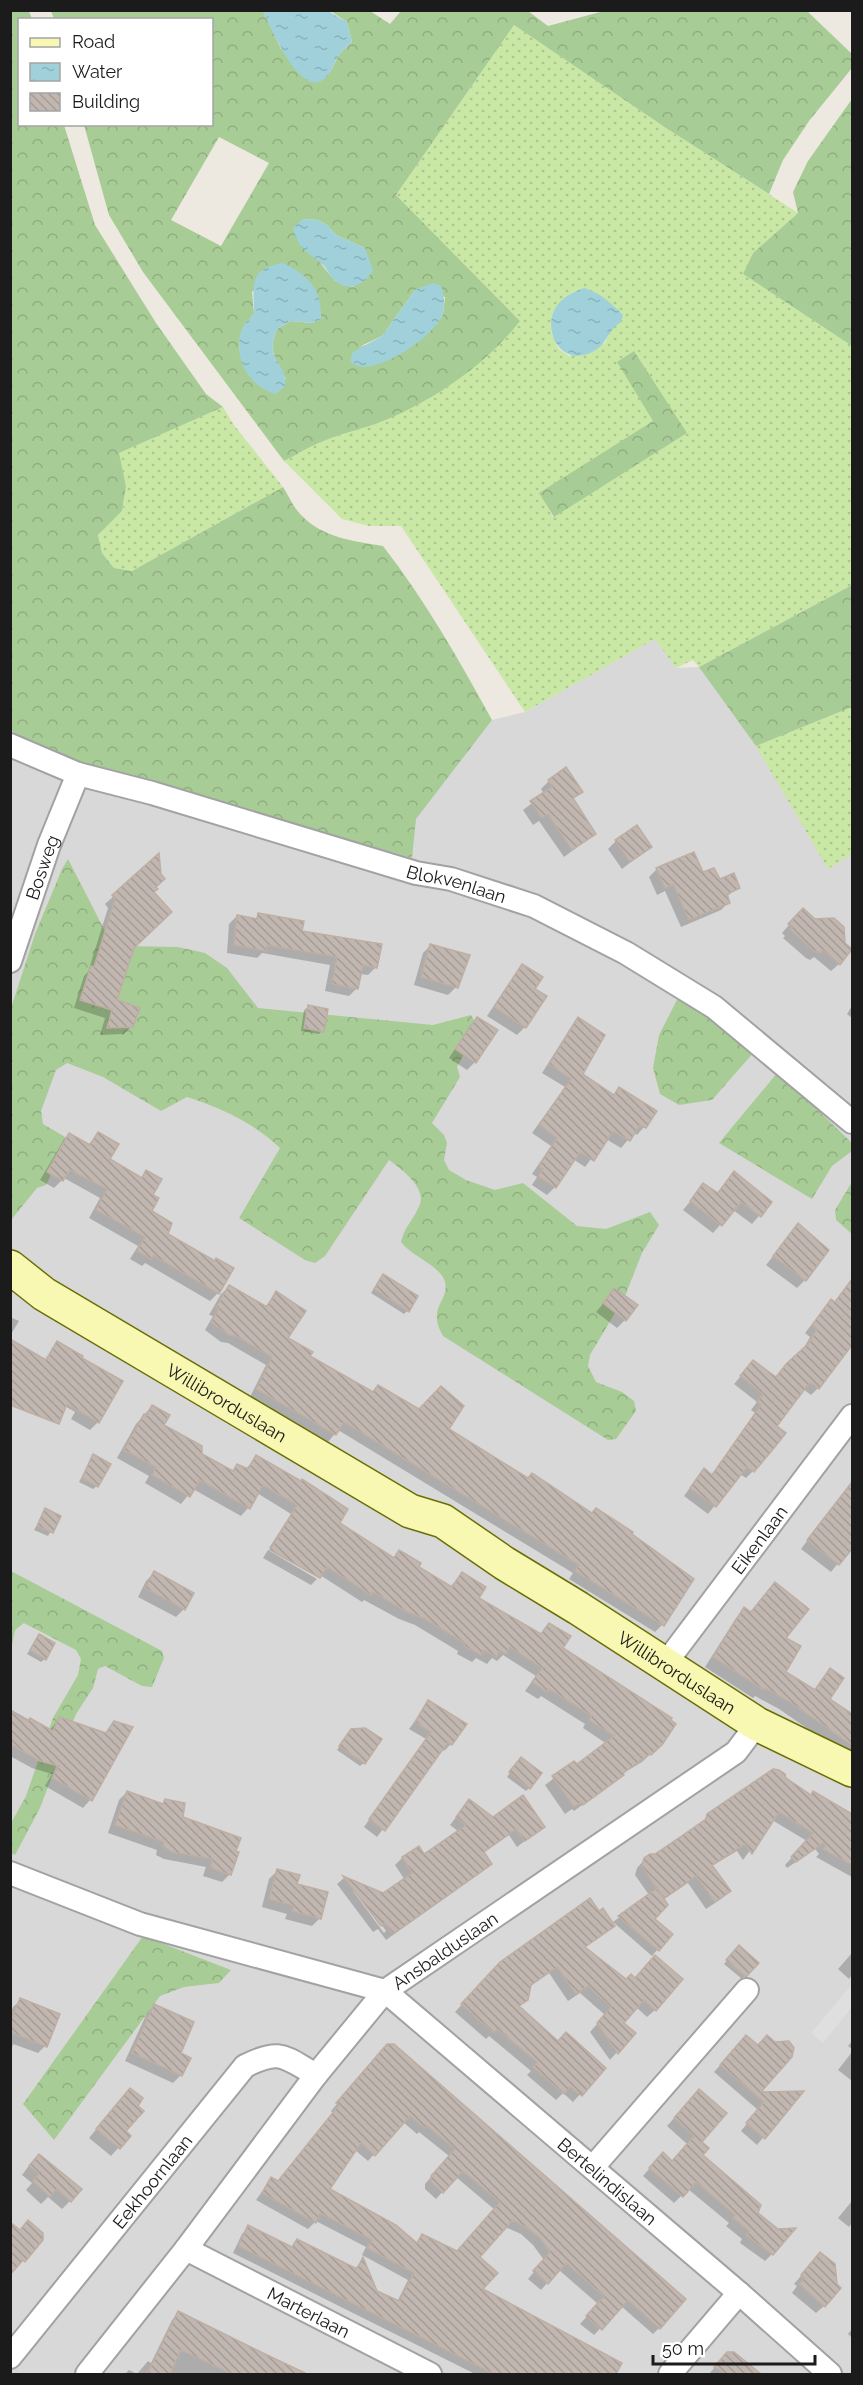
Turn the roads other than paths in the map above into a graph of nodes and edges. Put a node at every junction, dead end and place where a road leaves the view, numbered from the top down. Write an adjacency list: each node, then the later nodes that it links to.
1 (10, 745): 2 (street, Blokvenlaan)
2 (78, 774): 3 (street, Bosweg); 4 (street, Blokvenlaan)
3 (10, 961)
4 (852, 1122)
5 (10, 1267): 7 (main road, Willibrorduslaan)
6 (10, 1281): 7 (main road, Willibrorduslaan)
7 (44, 1294): 9 (main road, Willibrorduslaan)
8 (852, 1416): 9 (street, Eikenlaan)
9 (665, 1664): 10 (main road, Willibrorduslaan)
10 (757, 1724): 11 (main road, Willibrorduslaan); 14 (street, Ansbalduslaan)
11 (852, 1770)
12 (13, 1878): 14 (street, Ansbalduslaan)
13 (747, 1990): 16 (street)
14 (384, 1992): 15 (street); 16 (street, Bertelindislaan)
15 (316, 2075): 17 (street); 19 (street, Eekhoornlaan)
16 (593, 2168): 18 (street, Bertelindislaan)
17 (186, 2249): 20 (street); 21 (street, Marterlaan)
18 (739, 2293): 22 (street); 23 (street, Bertelindislaan)
19 (10, 2357)
20 (87, 2374)
21 (430, 2374)
22 (670, 2374)
23 (830, 2374)

